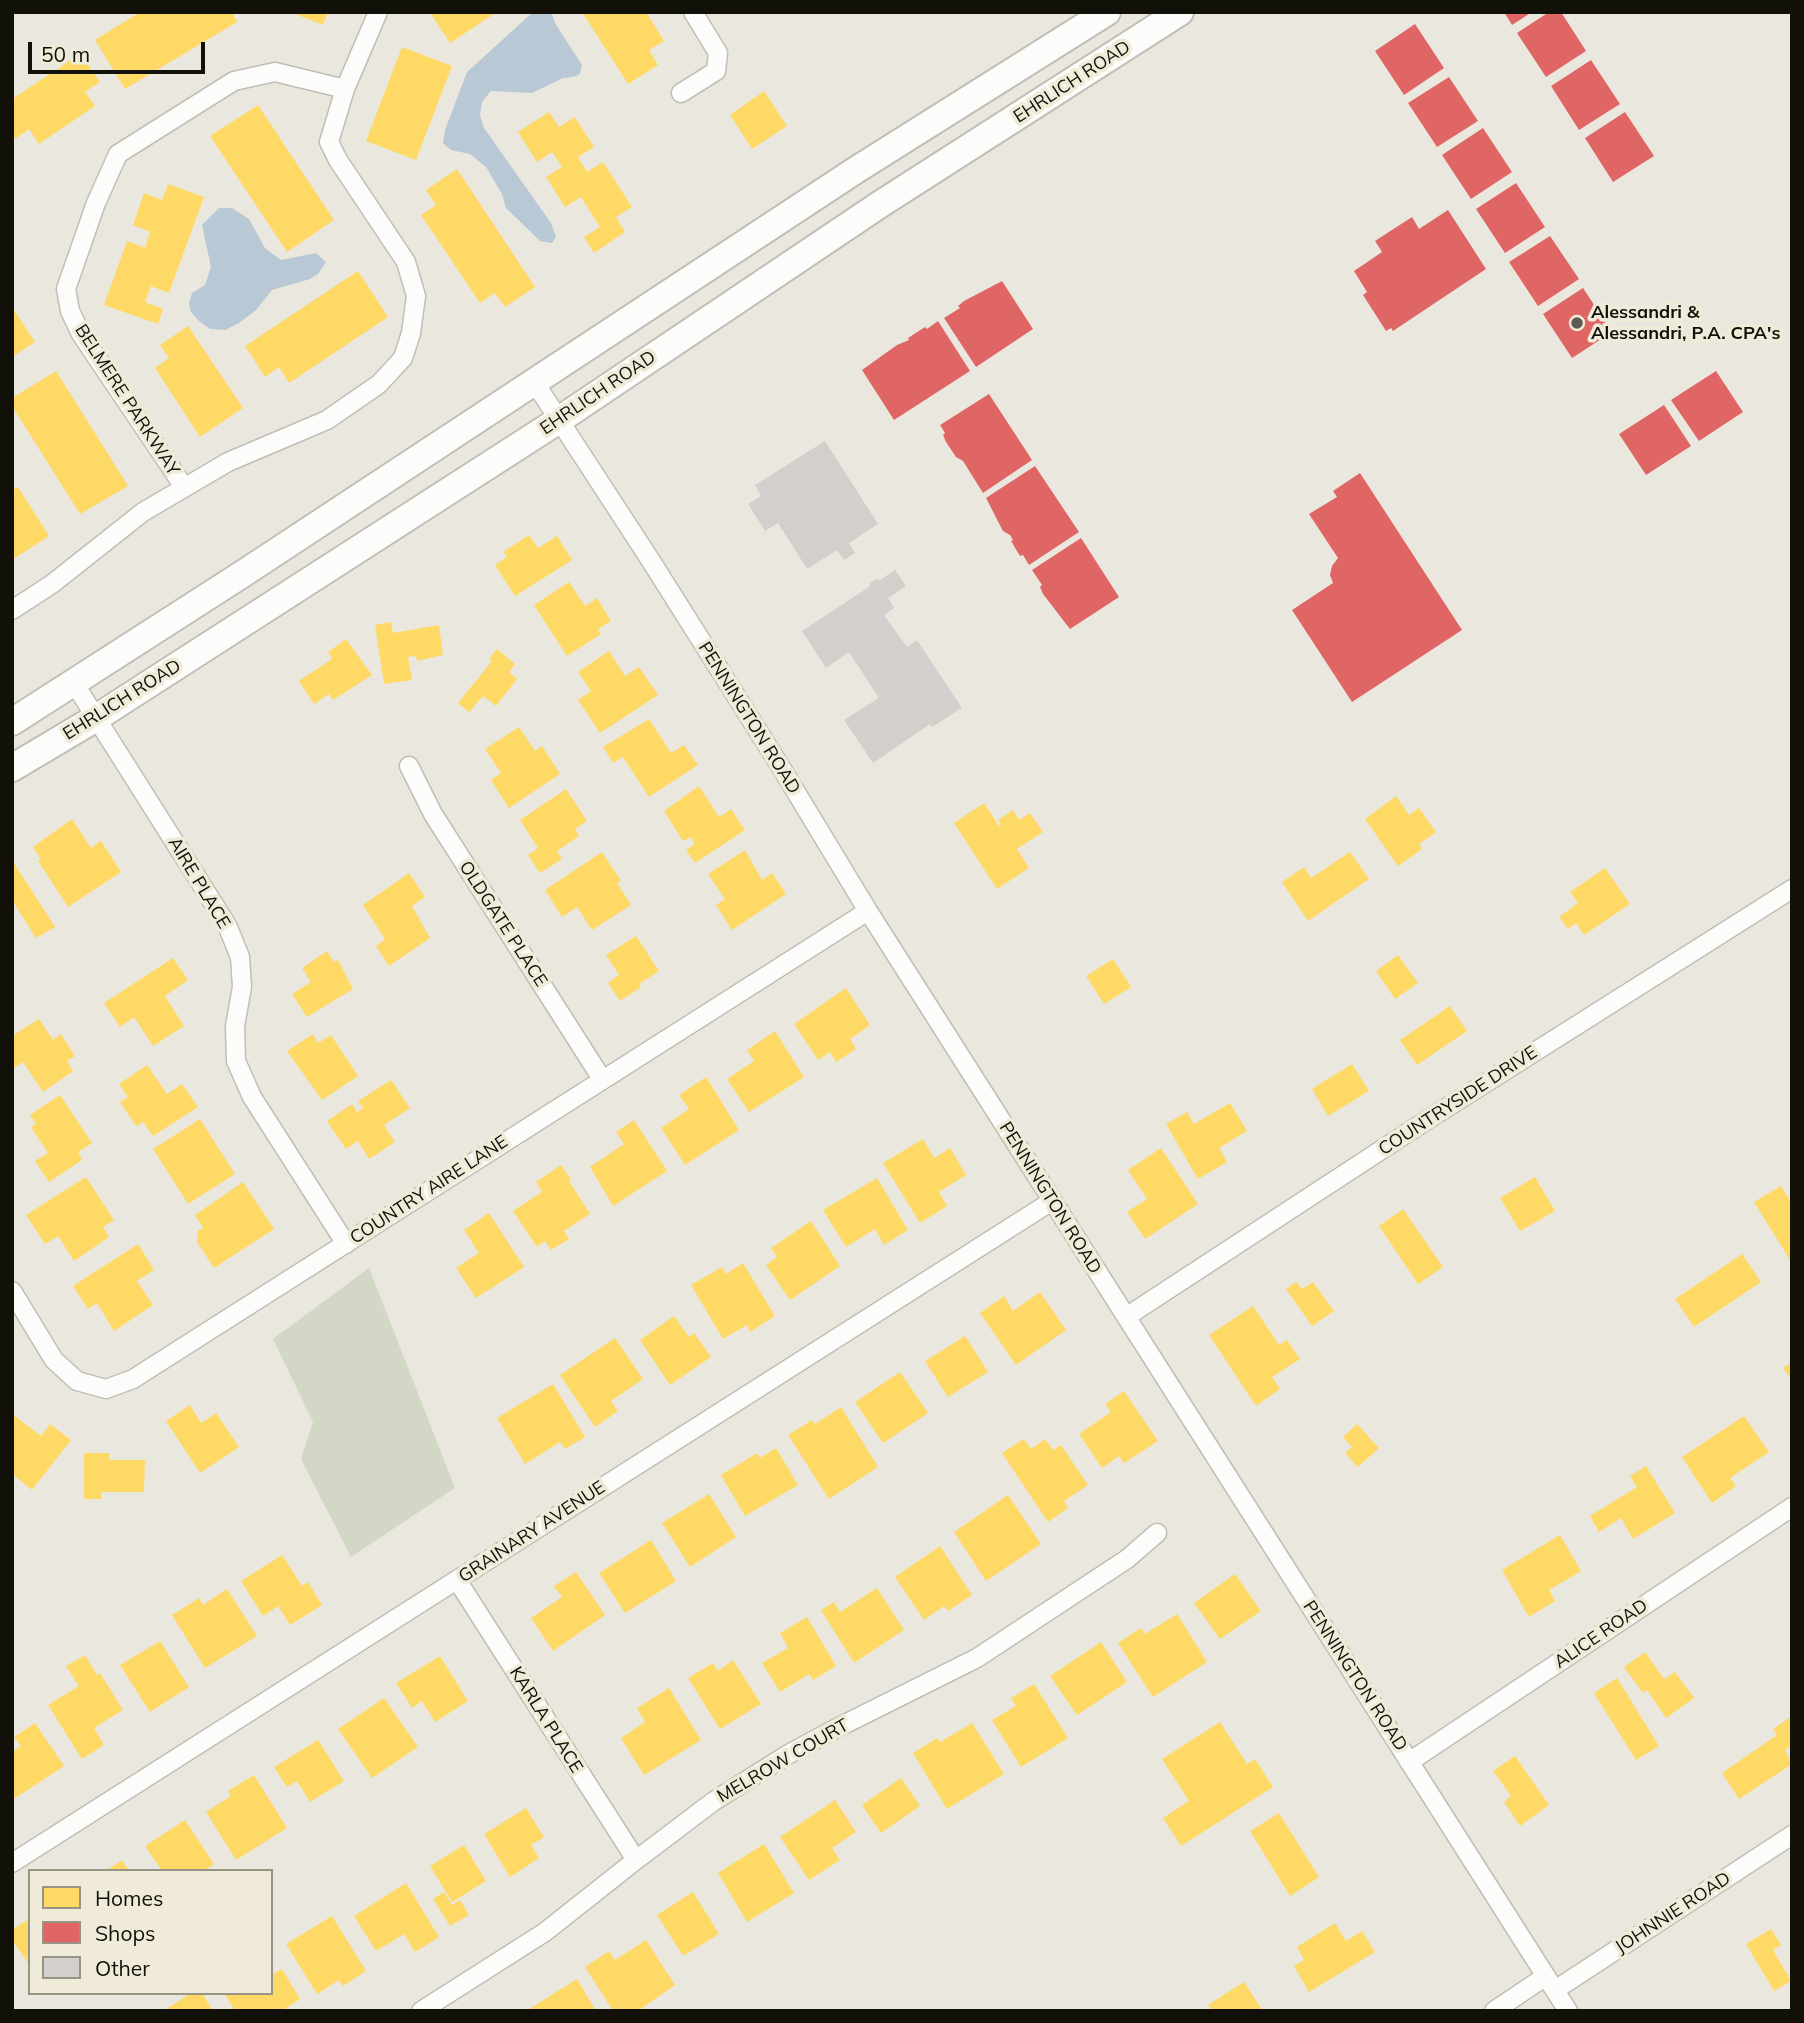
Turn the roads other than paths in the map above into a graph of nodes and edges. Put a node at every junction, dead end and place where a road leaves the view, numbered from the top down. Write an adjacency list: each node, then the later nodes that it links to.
1 (378, 12): 5 (street, BELMERE PARKWAY)
2 (693, 12): 6 (street)
3 (1107, 12): 7 (main road)
4 (1180, 12): 8 (main road, EHRLICH ROAD)
5 (345, 89): 9 (street, BELMERE PARKWAY); 9 (street, BELMERE PARKWAY)
6 (681, 93)
7 (535, 383): 8 (street, PENNINGTON ROAD); 11 (main road)
8 (559, 420): 12 (main road, EHRLICH ROAD); 17 (street, PENNINGTON ROAD)
9 (184, 487): 10 (street, BELMERE PARKWAY)
10 (12, 610)
11 (74, 683): 12 (street, AIRE PLACE); 13 (main road)
12 (96, 718): 15 (main road, EHRLICH ROAD); 20 (street, AIRE PLACE)
13 (12, 722)
14 (409, 766): 18 (street, OLDGATE PLACE)
15 (12, 768)
16 (1792, 889): 22 (street, COUNTRYSIDE DRIVE)
17 (868, 911): 18 (street, COUNTRY AIRE LANE); 19 (street, PENNINGTON ROAD)
18 (602, 1079): 20 (street, COUNTRY AIRE LANE)
19 (1052, 1201): 22 (street, PENNINGTON ROAD); 25 (street, GRAINARY AVENUE)
20 (346, 1244): 21 (street, COUNTRY AIRE LANE)
21 (12, 1292)
22 (1126, 1317): 26 (street, PENNINGTON ROAD)
23 (1792, 1507): 26 (street, ALICE ROAD)
24 (1157, 1533): 28 (street, MELROW COURT)
25 (457, 1580): 28 (street, KARLA PLACE); 29 (street, GRAINARY AVENUE)
26 (1409, 1762): 30 (street, PENNINGTON ROAD)
27 (1792, 1836): 30 (street, JOHNNIE ROAD)
28 (636, 1860): 31 (street, MELROW COURT)
29 (12, 1863)
30 (1551, 1983): 32 (street, JOHNNIE ROAD); 33 (street, PENNINGTON ROAD)
31 (421, 2011)
32 (1494, 2011)
33 (1568, 2011)

